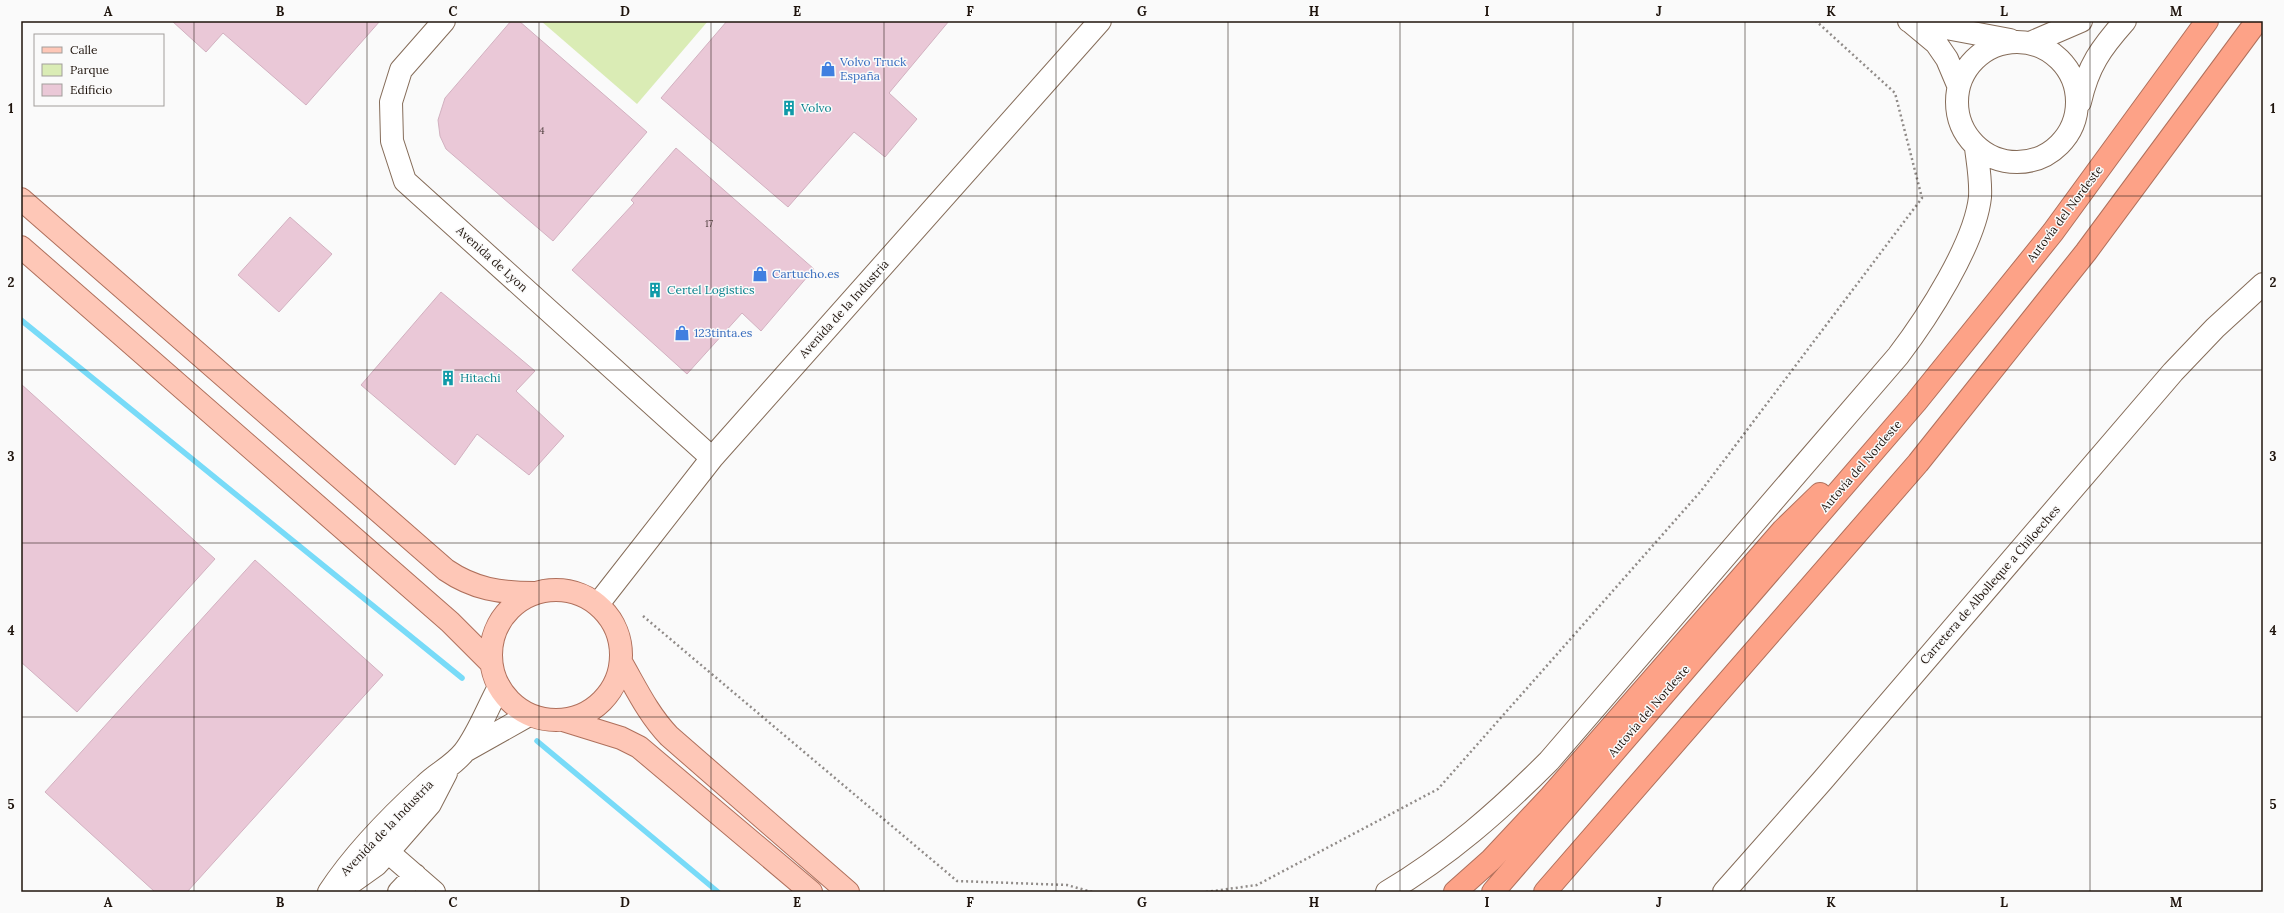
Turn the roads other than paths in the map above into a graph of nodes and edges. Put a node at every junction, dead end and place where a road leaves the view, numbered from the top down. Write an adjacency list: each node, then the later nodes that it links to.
1 (444, 21): 16 (street, Avenida de Lyon)
2 (1100, 21): 16 (street, Avenida de la Industria)
3 (1909, 21): 8 (street); 9 (street)
4 (2081, 21): 8 (street)
5 (2125, 21): 10 (street)
6 (2207, 21): 15 (highway, Autovía del Nordeste)
7 (2257, 21): 38 (highway)
8 (2024, 42): 9 (street); 10 (street)
9 (1958, 85): 11 (street)
10 (2077, 115): 11 (street)
11 (1976, 148): 35 (street)
12 (21, 199): 17 (main road)
13 (21, 247): 20 (main road)
14 (2263, 284): 39 (street, Carretera de Albolleque a Chiloeches)
15 (1916, 402): 36 (highway); 37 (highway, Autovía del Nordeste)
16 (712, 458): 18 (street, Avenida de la Industria)
17 (534, 593): 18 (main road); 20 (main road)
18 (598, 604): 19 (main road)
19 (621, 662): 23 (main road); 34 (main road)
20 (491, 663): 21 (main road)
21 (499, 687): 22 (main road); 24 (street)
22 (529, 715): 23 (main road); 24 (street)
23 (564, 720): 33 (main road)
24 (465, 751): 25 (street, Avenida de la Industria)
25 (449, 768): 26 (street, Avenida de la Industria); 27 (street, Avenida de la Industria)
26 (426, 784): 27 (street); 29 (street, Avenida de la Industria)
27 (388, 852): 28 (street); 30 (street, Avenida de la Industria)
28 (415, 875): 31 (street); 32 (street)
29 (329, 892)
30 (338, 892)
31 (399, 892)
32 (434, 892)
33 (811, 892)
34 (848, 892)
35 (1387, 892)
36 (1455, 892)
37 (1492, 892)
38 (1545, 892)
39 (1724, 892)

